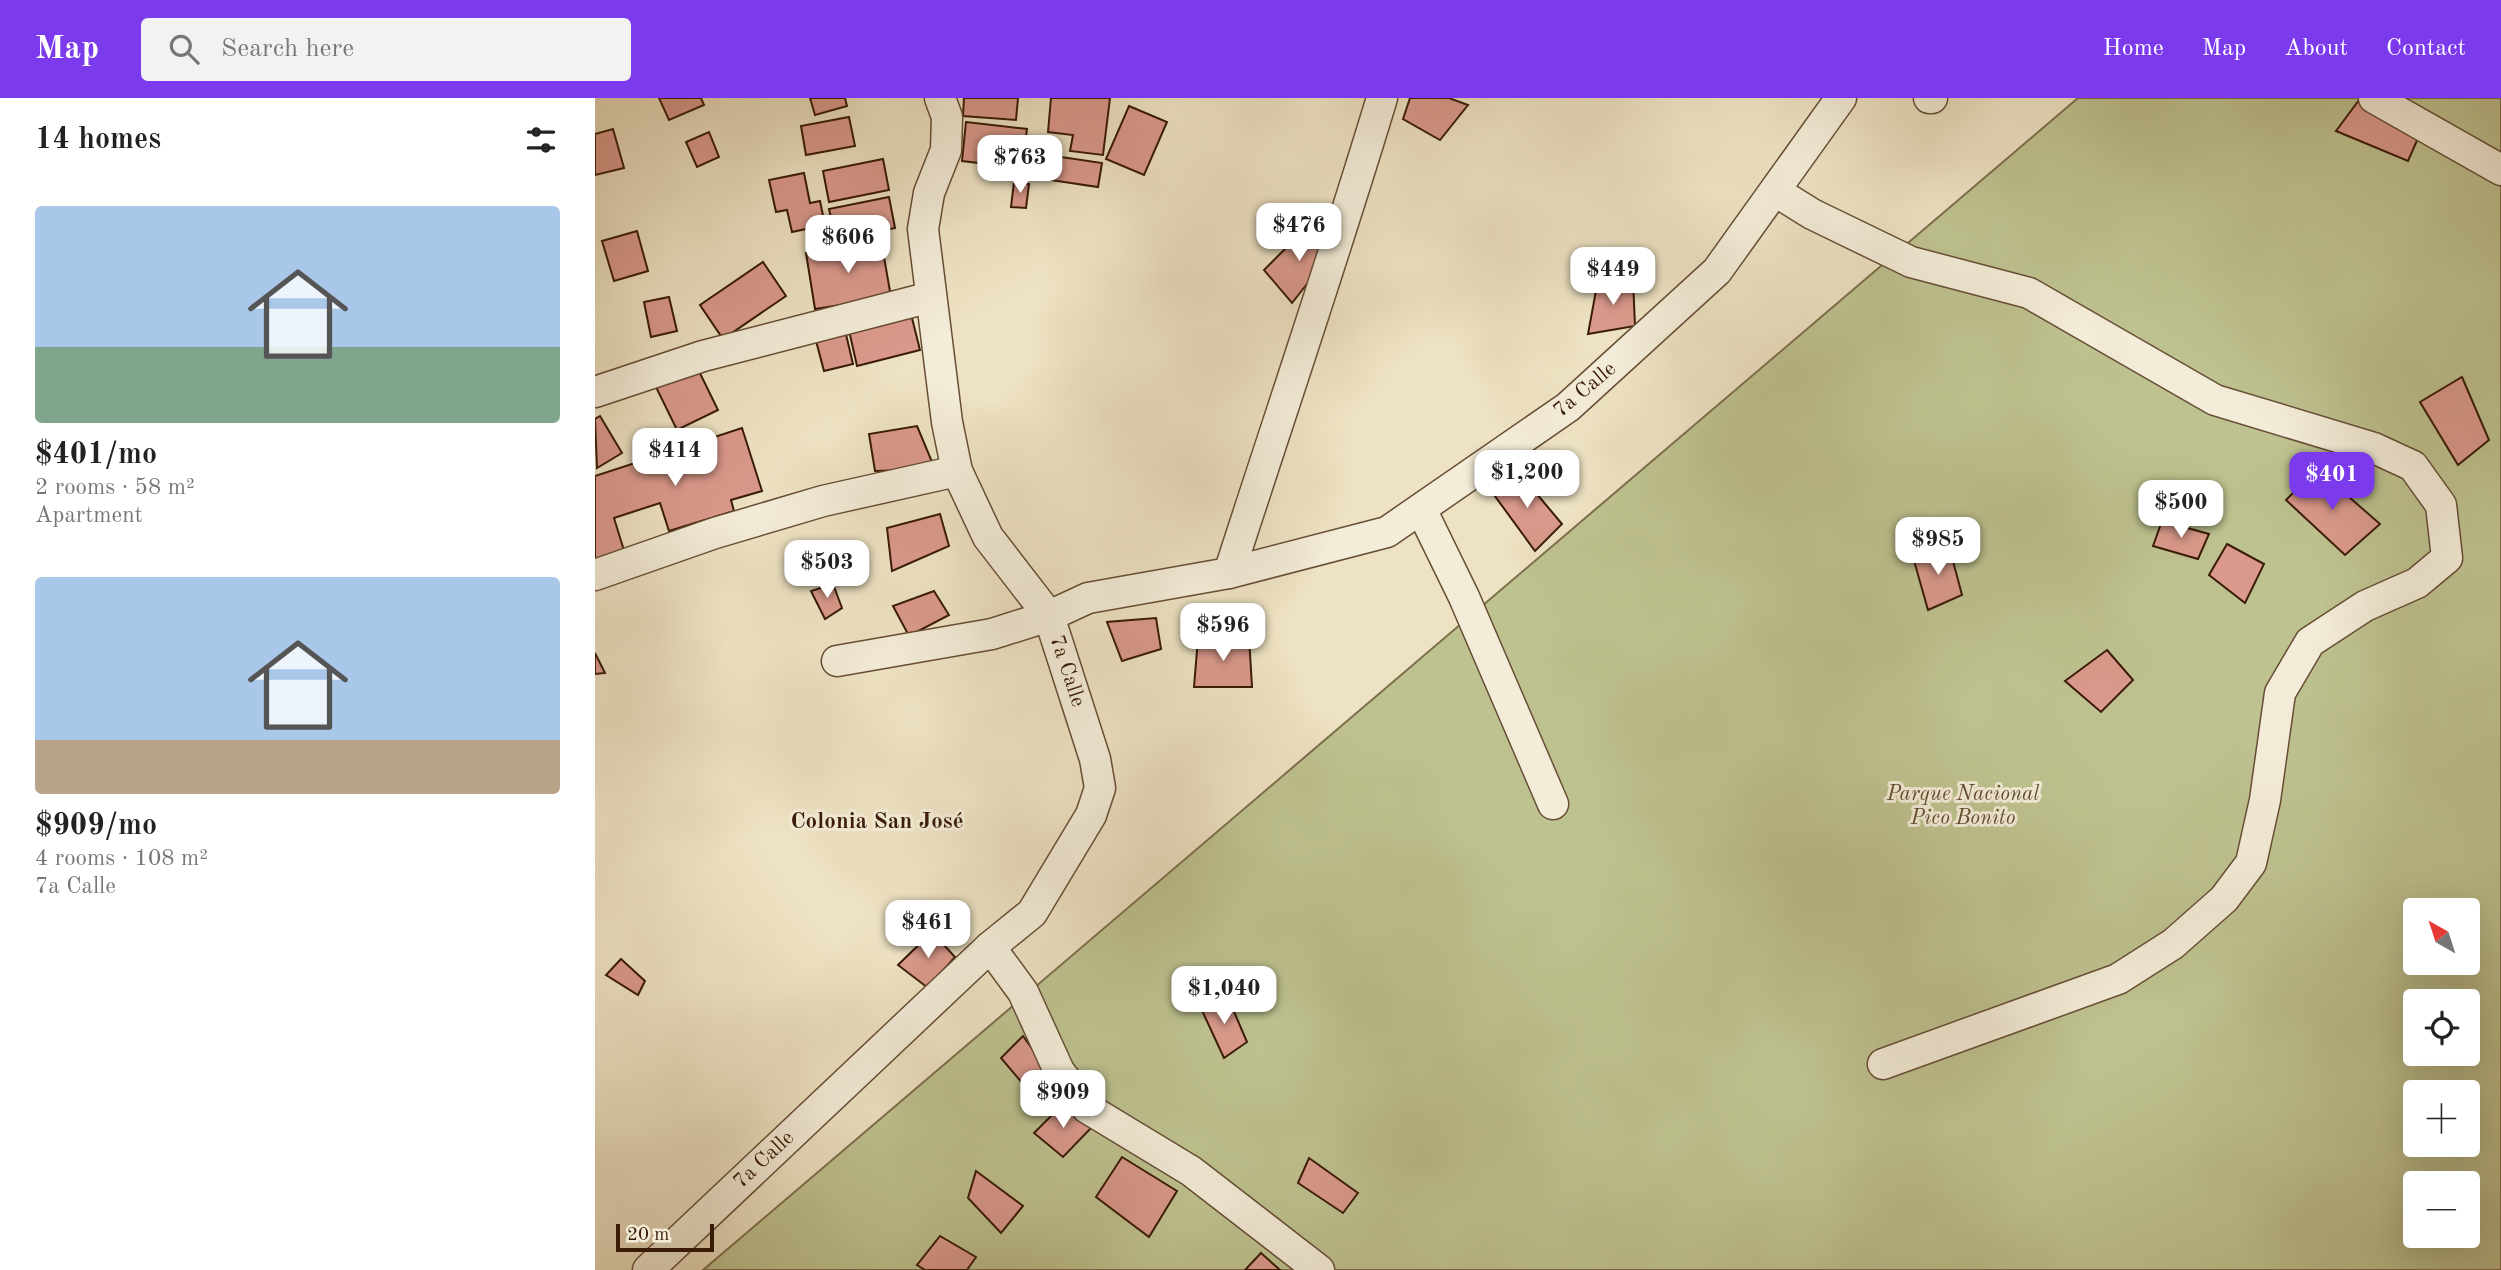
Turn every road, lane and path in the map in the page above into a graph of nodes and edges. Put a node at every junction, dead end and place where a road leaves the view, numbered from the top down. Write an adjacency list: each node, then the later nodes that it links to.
1 (940, 98): 7 (street)
2 (1382, 98): 11 (street)
3 (1841, 98): 6 (street, 7a Calle)
4 (2374, 98): 5 (street)
5 (2501, 170)
6 (1775, 191): 10 (street, 7a Calle); 17 (street)
7 (931, 297): 8 (street); 9 (street)
8 (595, 391)
9 (957, 471): 12 (street); 13 (street)
10 (1421, 509): 11 (street, 7a Calle); 15 (street)
11 (1229, 573): 13 (street, 7a Calle)
12 (595, 575)
13 (1049, 616): 14 (street); 16 (street, 7a Calle)
14 (837, 661)
15 (1553, 804)
16 (990, 947): 18 (street, 7a Calle); 19 (street)
17 (1883, 1064)
18 (648, 1270)
19 (1319, 1270)

